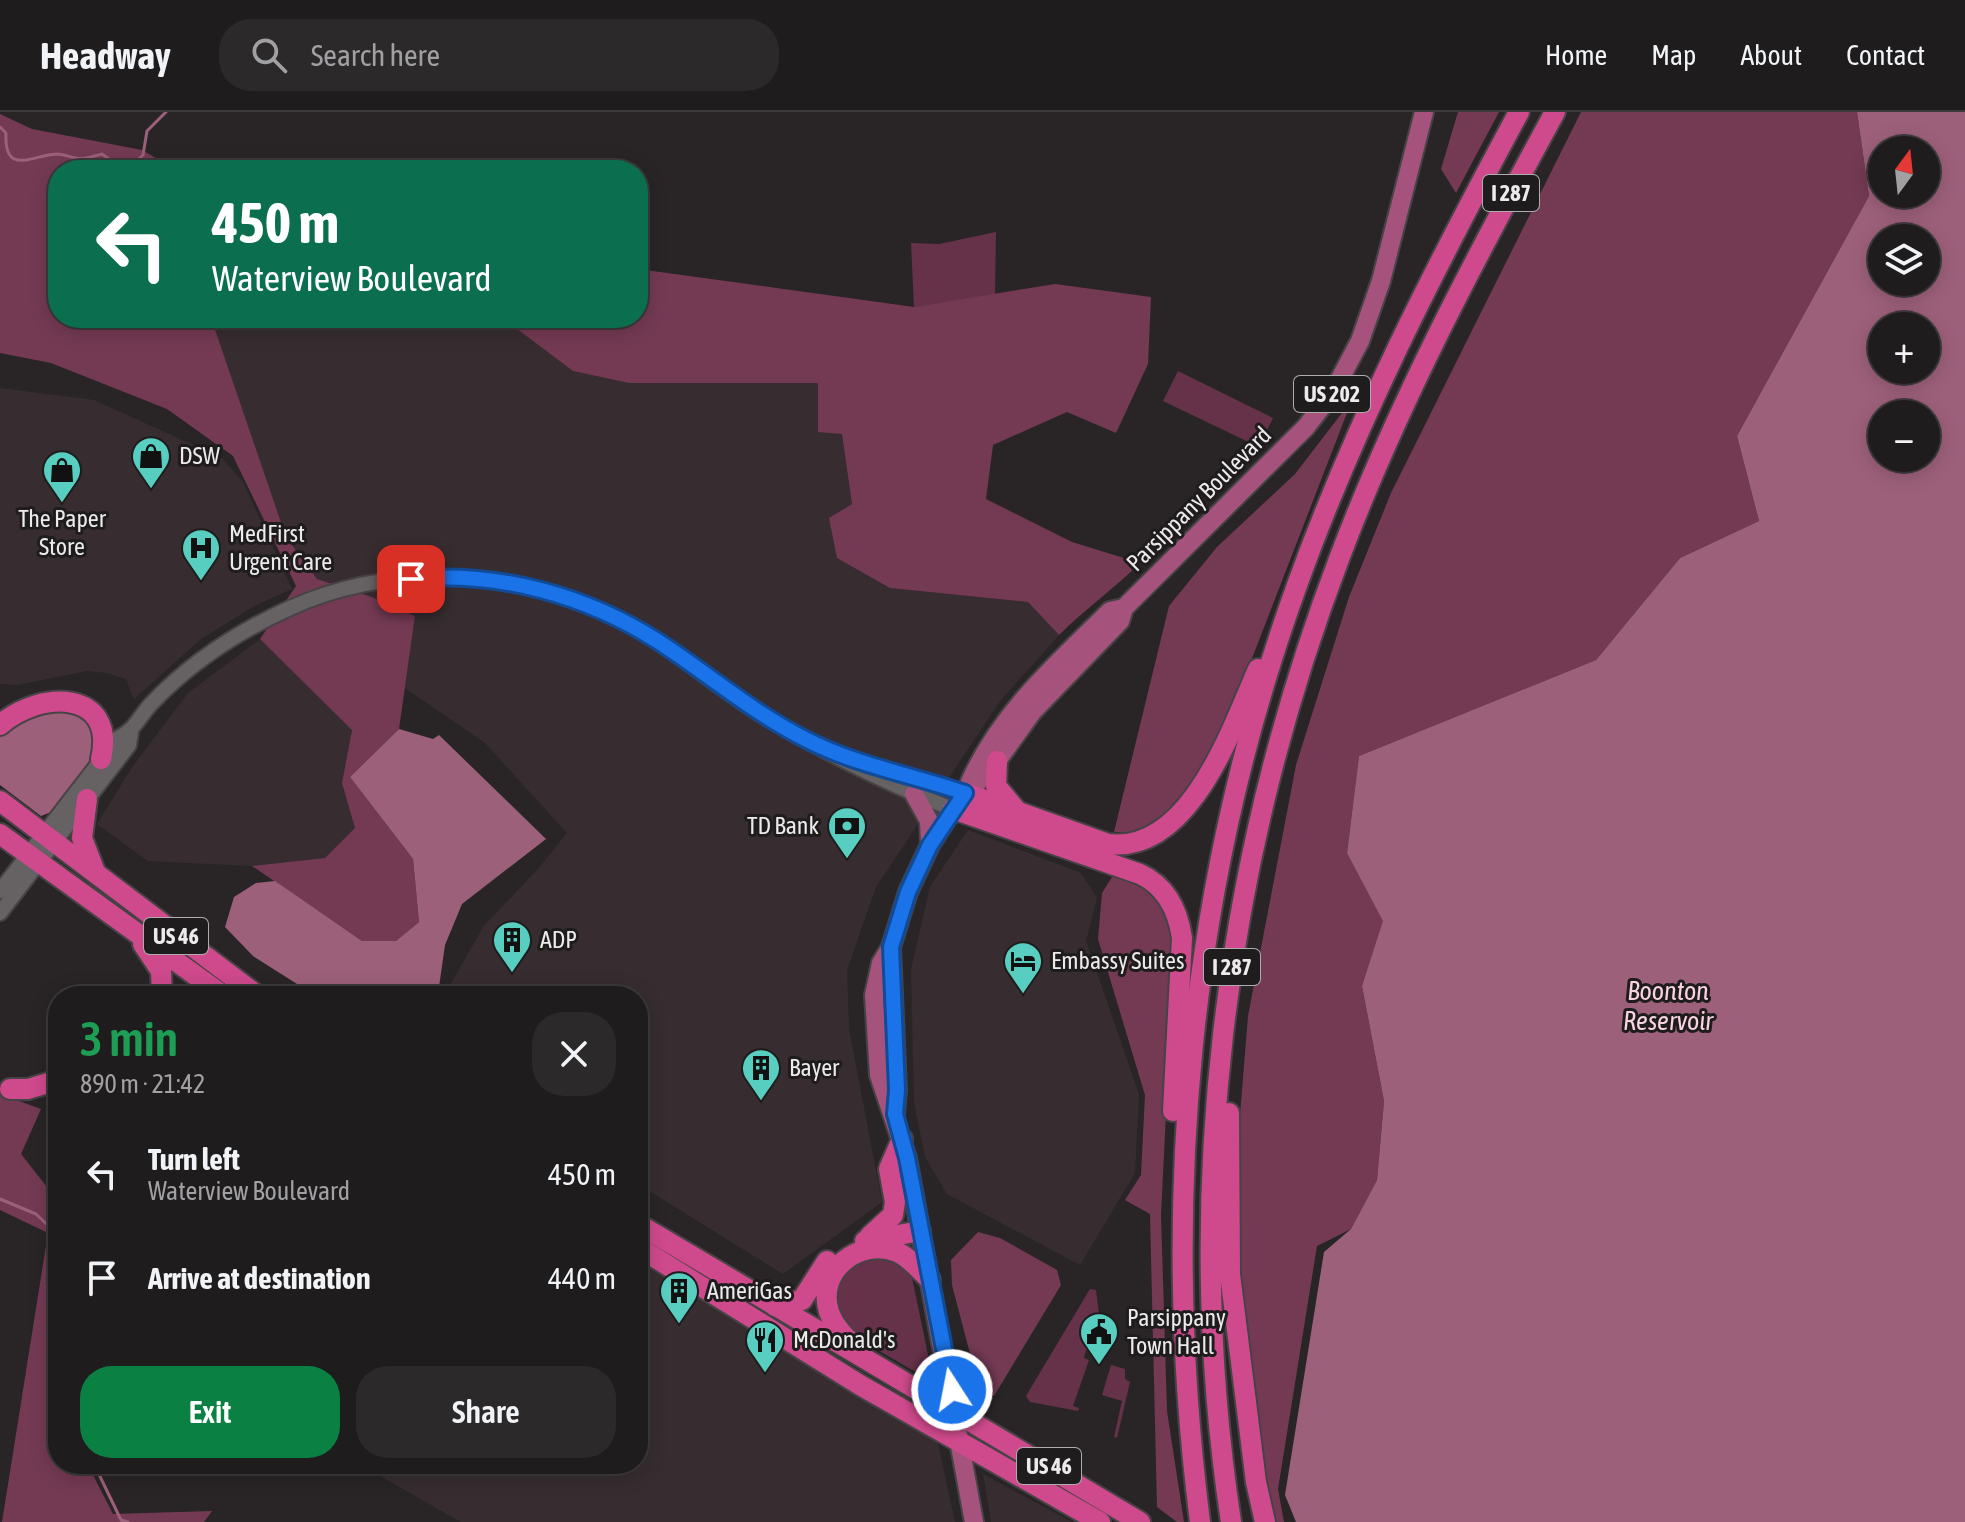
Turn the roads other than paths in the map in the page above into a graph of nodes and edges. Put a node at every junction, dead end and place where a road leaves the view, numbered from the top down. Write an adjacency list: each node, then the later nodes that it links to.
1 (1424, 112): 5 (main road, Parsippany Boulevard / US 202)
2 (1519, 112): 4 (highway, I 287)
3 (1555, 112): 16 (highway, I 287)
4 (1311, 548): 17 (highway); 45 (highway, I 287)
5 (1124, 608): 10 (main road, Parsippany Boulevard / US 202); 15 (main road, Parsippany Boulevard / US 202)
6 (0, 725): 9 (highway)
7 (131, 732): 8 (street); 9 (street); 13 (street)
8 (841, 757): 12 (street); 15 (street)
9 (101, 759): 20 (street)
10 (997, 761): 15 (main road, Parsippany Boulevard / US 202); 17 (highway)
11 (0, 790): 18 (highway)
12 (914, 794): 15 (street); 21 (main road)
13 (87, 799): 20 (street); 23 (highway)
14 (0, 801): 18 (highway, US 46)
15 (959, 801): 17 (highway); 21 (main road, Parsippany Boulevard / US 202); 45 (highway)
16 (1264, 801): 46 (highway, I 287); 47 (highway)
17 (1019, 812)
18 (21, 815): 20 (highway, US 46)
19 (0, 834): 22 (highway, US 46)
20 (50, 838): 22 (street); 23 (highway, US 46)
21 (930, 845): 32 (main road, Parsippany Boulevard / US 202)
22 (33, 858): 24 (street); 25 (street); 26 (highway, US 46)
23 (96, 872): 29 (highway, US 46)
24 (0, 891)
25 (0, 913)
26 (134, 931): 27 (highway); 28 (highway, US 46)
27 (162, 986)
28 (210, 986)
29 (245, 986)
30 (48, 1083): 31 (highway)
31 (5, 1087)
32 (902, 1139): 34 (main road, Parsippany Boulevard / US 202); 35 (highway)
33 (648, 1230): 38 (highway, US 46)
34 (920, 1231): 35 (highway); 37 (main road, Parsippany Boulevard / US 202)
35 (854, 1243): 38 (highway)
36 (648, 1253): 41 (highway, US 46)
37 (930, 1280): 39 (highway); 40 (main road, Parsippany Boulevard / US 202)
38 (775, 1306): 39 (highway, US 46)
39 (883, 1369): 40 (highway, US 46)
40 (956, 1412): 41 (main road, Parsippany Boulevard / US 202); 44 (highway, US 46)
41 (963, 1446): 42 (main road, Parsippany Boulevard / US 202); 43 (highway, US 46)
42 (974, 1522)
43 (1099, 1522)
44 (1140, 1522)
45 (1200, 1522)
46 (1231, 1522)
47 (1265, 1522)

